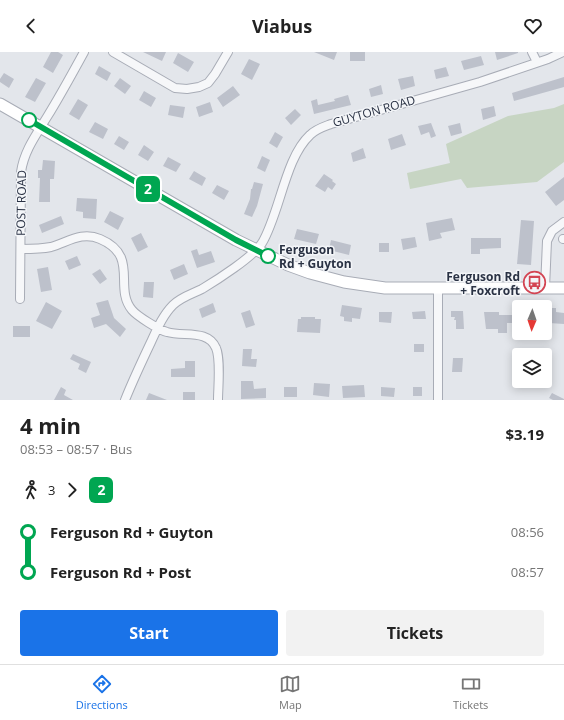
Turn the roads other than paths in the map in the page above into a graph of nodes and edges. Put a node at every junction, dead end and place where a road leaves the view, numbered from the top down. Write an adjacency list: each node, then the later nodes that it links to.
1 (84, 52): 8 (street, POST ROAD)
2 (113, 52): 3 (street)
3 (228, 52)
4 (532, 52): 6 (street)
5 (562, 52): 6 (street, GUYTON ROAD)
6 (537, 62): 11 (street, GUYTON ROAD)
7 (0, 104): 8 (street)
8 (41, 127): 10 (street, POST ROAD); 11 (street)
9 (564, 222): 13 (street)
10 (20, 249): 15 (street, POST ROAD); 16 (street)
11 (257, 250): 12 (street); 16 (street)
12 (438, 288): 13 (street); 19 (street)
13 (544, 288): 14 (street)
14 (564, 288)
15 (20, 299)
16 (158, 327): 17 (street); 18 (street)
17 (125, 400)
18 (218, 400)
19 (438, 400)

